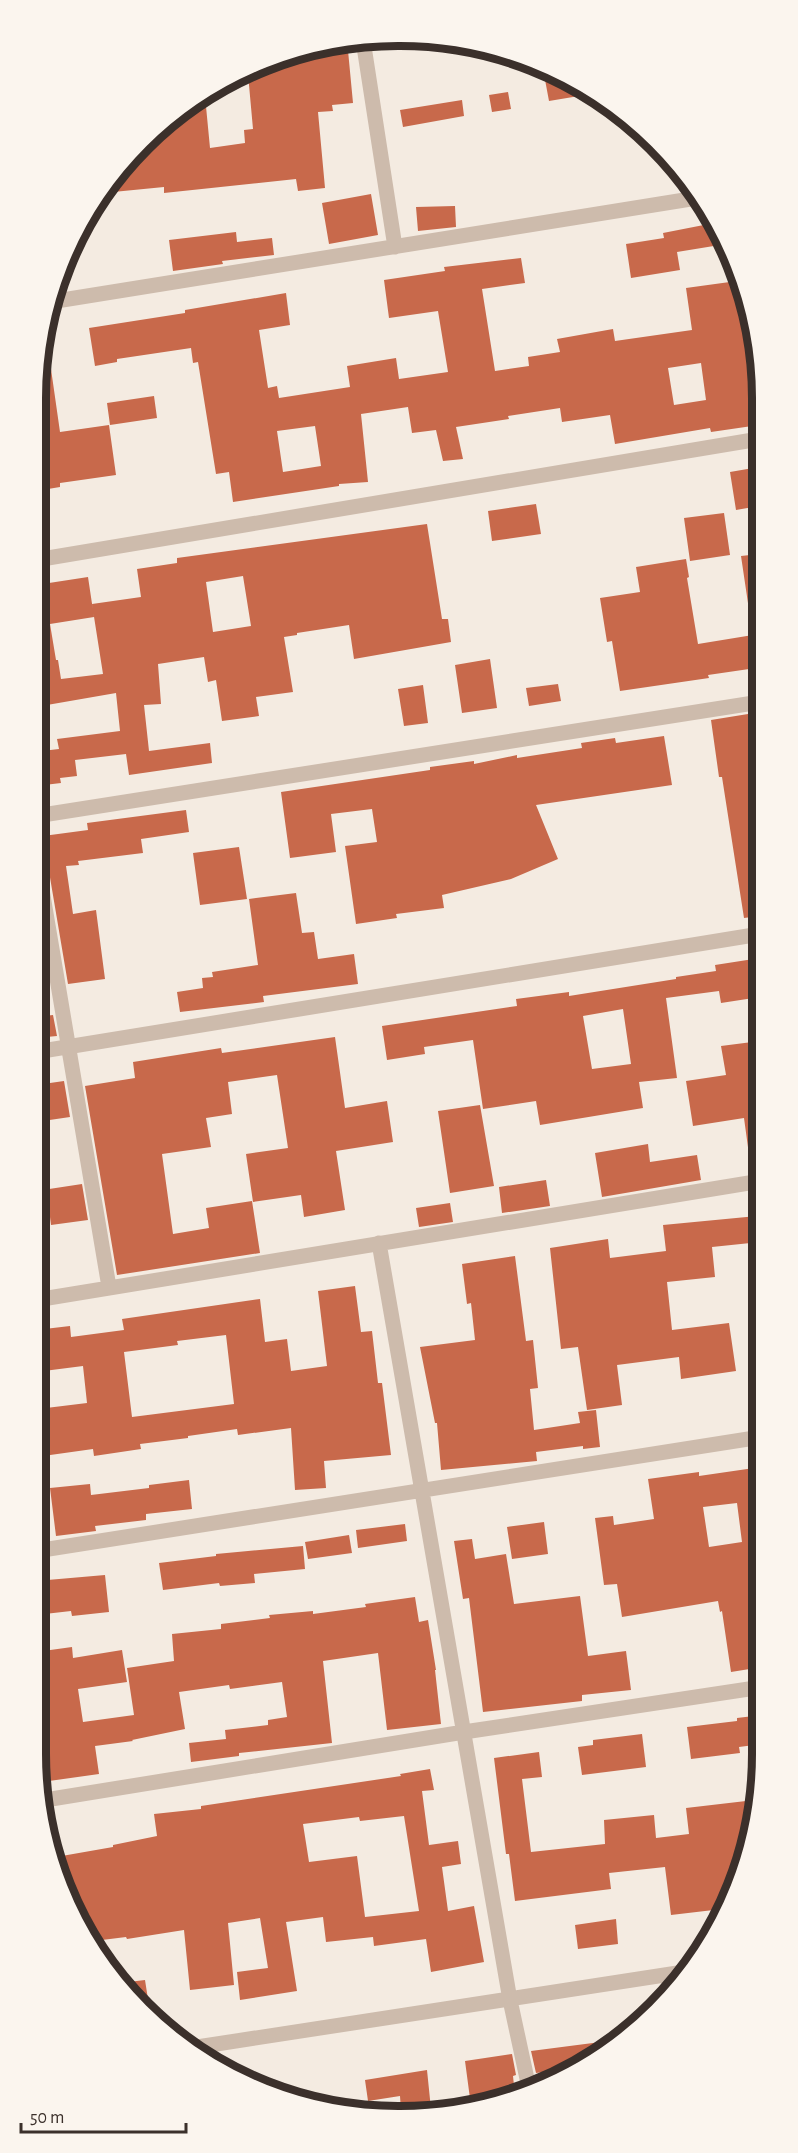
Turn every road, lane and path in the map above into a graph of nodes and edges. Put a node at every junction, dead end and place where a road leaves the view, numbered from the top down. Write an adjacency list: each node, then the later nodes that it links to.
1 (364, 49): 3 (street)
2 (690, 199): 3 (street)
3 (395, 247): 4 (street)
4 (61, 300)
5 (752, 440): 6 (street)
6 (46, 558)
7 (752, 703): 8 (street)
8 (46, 814)
9 (46, 914): 11 (street)
10 (752, 935): 11 (street)
11 (68, 1047): 12 (street); 15 (street)
12 (46, 1050)
13 (752, 1182): 14 (street)
14 (379, 1243): 15 (street); 18 (street)
15 (109, 1287): 16 (street)
16 (46, 1298)
17 (752, 1438): 18 (street)
18 (422, 1491): 19 (street); 21 (street)
19 (46, 1549)
20 (752, 1689): 21 (street)
21 (464, 1732): 22 (street); 24 (street)
22 (50, 1799)
23 (675, 1973): 24 (street)
24 (510, 2000): 25 (street); 26 (street)
25 (203, 2047)
26 (528, 2082)

